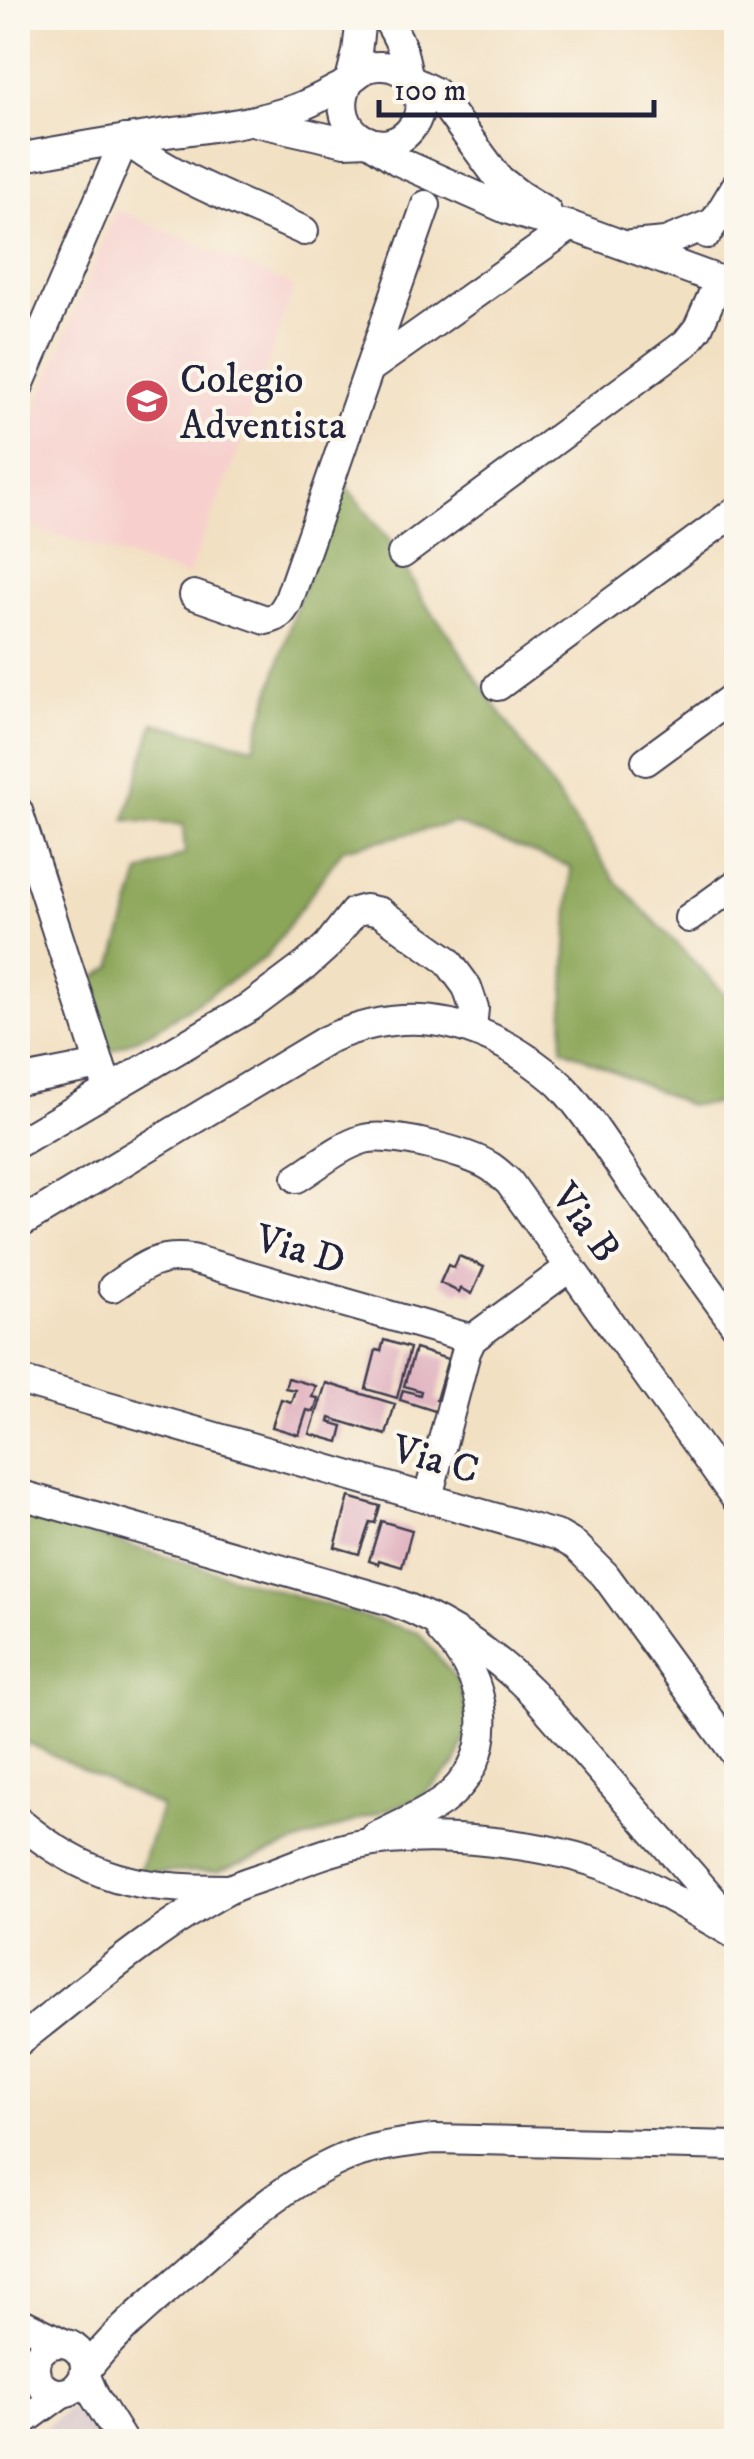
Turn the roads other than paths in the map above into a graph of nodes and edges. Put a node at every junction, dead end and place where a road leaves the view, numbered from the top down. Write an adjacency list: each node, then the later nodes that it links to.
1 (361, 18): 4 (street)
2 (386, 18): 3 (street)
3 (410, 78): 4 (street); 7 (street); 11 (street)
4 (349, 82): 5 (street); 7 (street)
5 (250, 121): 6 (street); 7 (street)
6 (125, 139): 8 (street); 12 (street); 17 (street)
7 (369, 141): 11 (street)
8 (18, 158)
9 (729, 202): 13 (street); 14 (street)
10 (426, 205): 16 (street)
11 (571, 226): 13 (street); 16 (street)
12 (304, 231)
13 (616, 243): 14 (street)
14 (690, 262): 15 (street)
15 (728, 284): 19 (street)
16 (369, 369): 20 (street)
17 (18, 388)
18 (736, 511): 21 (street)
19 (402, 554)
20 (194, 595)
21 (498, 686)
22 (736, 696): 23 (street)
23 (646, 761)
24 (18, 811): 28 (street)
25 (736, 884): 26 (street)
26 (689, 918)
27 (472, 1028): 28 (street); 32 (street); 35 (street)
28 (104, 1077): 29 (street); 30 (street)
29 (18, 1081)
30 (18, 1144)
31 (297, 1178): 33 (street, Via B)
32 (18, 1225)
33 (570, 1268): 36 (street); 40 (street, Via B)
34 (113, 1287): 36 (street, Via D)
35 (736, 1326)
36 (472, 1338): 39 (street)
37 (18, 1380): 39 (street, Via C)
38 (18, 1494): 41 (street)
39 (428, 1497): 42 (street, Via C)
40 (736, 1498)
41 (422, 1613): 44 (street); 46 (street)
42 (736, 1754)
43 (18, 1821): 45 (street)
44 (360, 1844): 45 (street); 47 (street)
45 (230, 1889): 48 (street)
46 (736, 1926)
47 (736, 1936)
48 (18, 2042)
49 (736, 2146): 50 (street)
50 (130, 2320): 53 (street); 55 (street)
51 (18, 2321): 53 (street)
52 (18, 2340): 54 (street)
53 (62, 2342): 54 (street); 55 (street)
54 (34, 2367): 56 (street); 57 (street)
55 (85, 2373): 56 (street); 59 (street)
56 (62, 2393): 58 (street); 59 (street)
57 (18, 2404)
58 (18, 2425)
59 (122, 2442)

